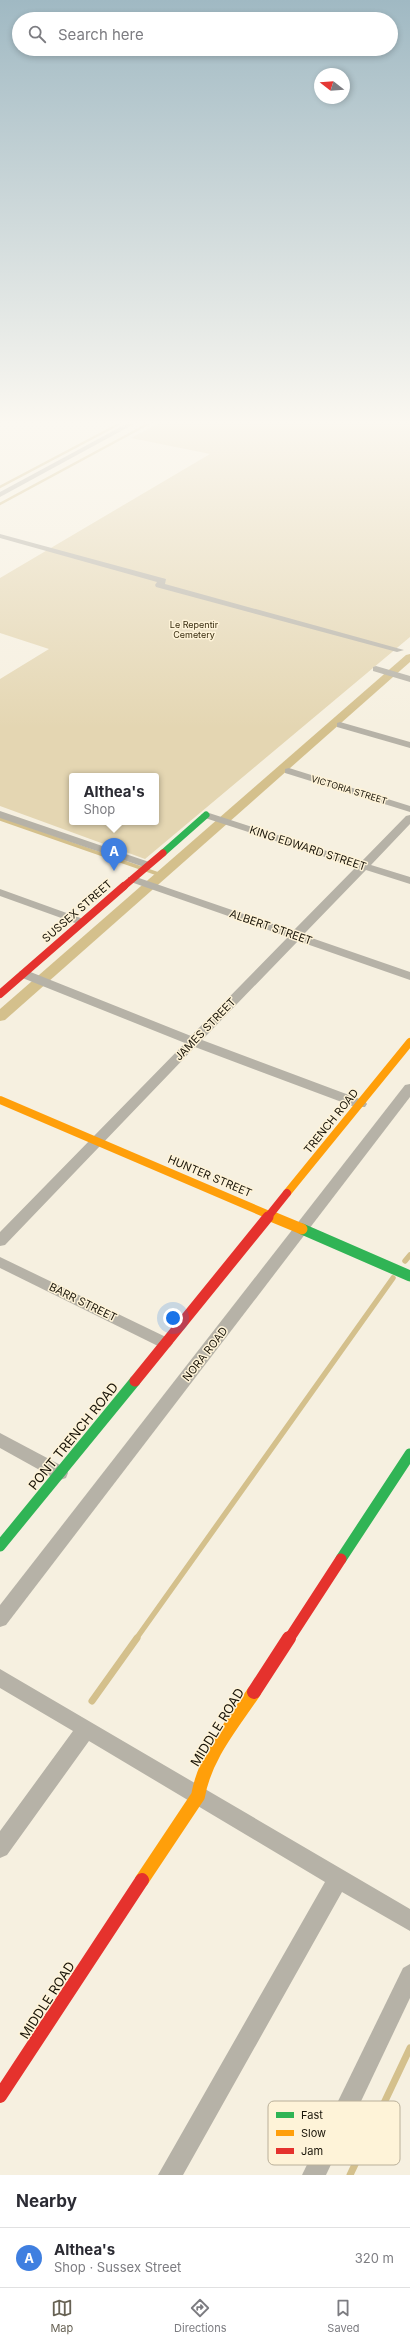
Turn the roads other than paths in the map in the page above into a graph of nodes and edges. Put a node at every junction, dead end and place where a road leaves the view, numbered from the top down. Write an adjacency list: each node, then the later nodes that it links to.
1 (0, 536): 2 (street)
2 (400, 650)
3 (376, 669): 4 (street)
4 (410, 679)
5 (340, 725): 6 (street)
6 (410, 745)
7 (289, 771): 8 (street, VICTORIA STREET)
8 (410, 809)
9 (206, 815): 13 (street, SUSSEX STREET); 14 (street, KING EDWARD STREET)
10 (5, 816): 12 (street); 13 (street)
11 (410, 818): 14 (street, JAMES STREET)
12 (0, 825)
13 (148, 864): 15 (street, SUSSEX STREET)
14 (363, 866): 16 (street, KING EDWARD STREET); 19 (street, JAMES STREET)
15 (132, 879): 18 (street, SUSSEX STREET); 19 (street, ALBERT STREET)
16 (410, 881)
17 (0, 892): 18 (street)
18 (82, 922): 20 (street, SUSSEX STREET)
19 (295, 936): 21 (street, ALBERT STREET); 23 (street, JAMES STREET)
20 (24, 974): 22 (street, SUSSEX STREET); 23 (street)
21 (410, 976)
22 (0, 994)
23 (194, 1042): 27 (street); 28 (street, JAMES STREET)
24 (410, 1042): 27 (street, TRENCH ROAD)
25 (410, 1088): 30 (street, NORA ROAD)
26 (0, 1100): 28 (street, HUNTER STREET)
27 (360, 1104): 29 (street, TRENCH ROAD)
28 (95, 1140): 29 (street, HUNTER STREET); 31 (street, JAMES STREET)
29 (271, 1215): 30 (street, HUNTER STREET); 34 (street, TRENCH ROAD)
30 (302, 1229): 33 (street, HUNTER STREET); 39 (street, NORA ROAD)
31 (0, 1241)
32 (0, 1262): 34 (street, BARR STREET)
33 (410, 1276)
34 (166, 1343): 37 (street, PONT TRENCH ROAD)
35 (0, 1440): 37 (street)
36 (410, 1454): 42 (street, MIDDLE ROAD)
37 (60, 1473): 38 (street, PONT TRENCH ROAD)
38 (0, 1546)
39 (0, 1619)
40 (0, 1678): 41 (street)
41 (86, 1729): 42 (street); 43 (street)
42 (198, 1796): 44 (street); 47 (street, MIDDLE ROAD)
43 (0, 1848)
44 (338, 1879): 45 (street); 50 (street)
45 (410, 1921)
46 (410, 1975): 48 (street)
47 (0, 2096)
48 (350, 2101)
49 (319, 2165): 51 (street)
50 (170, 2175)
51 (314, 2175)

